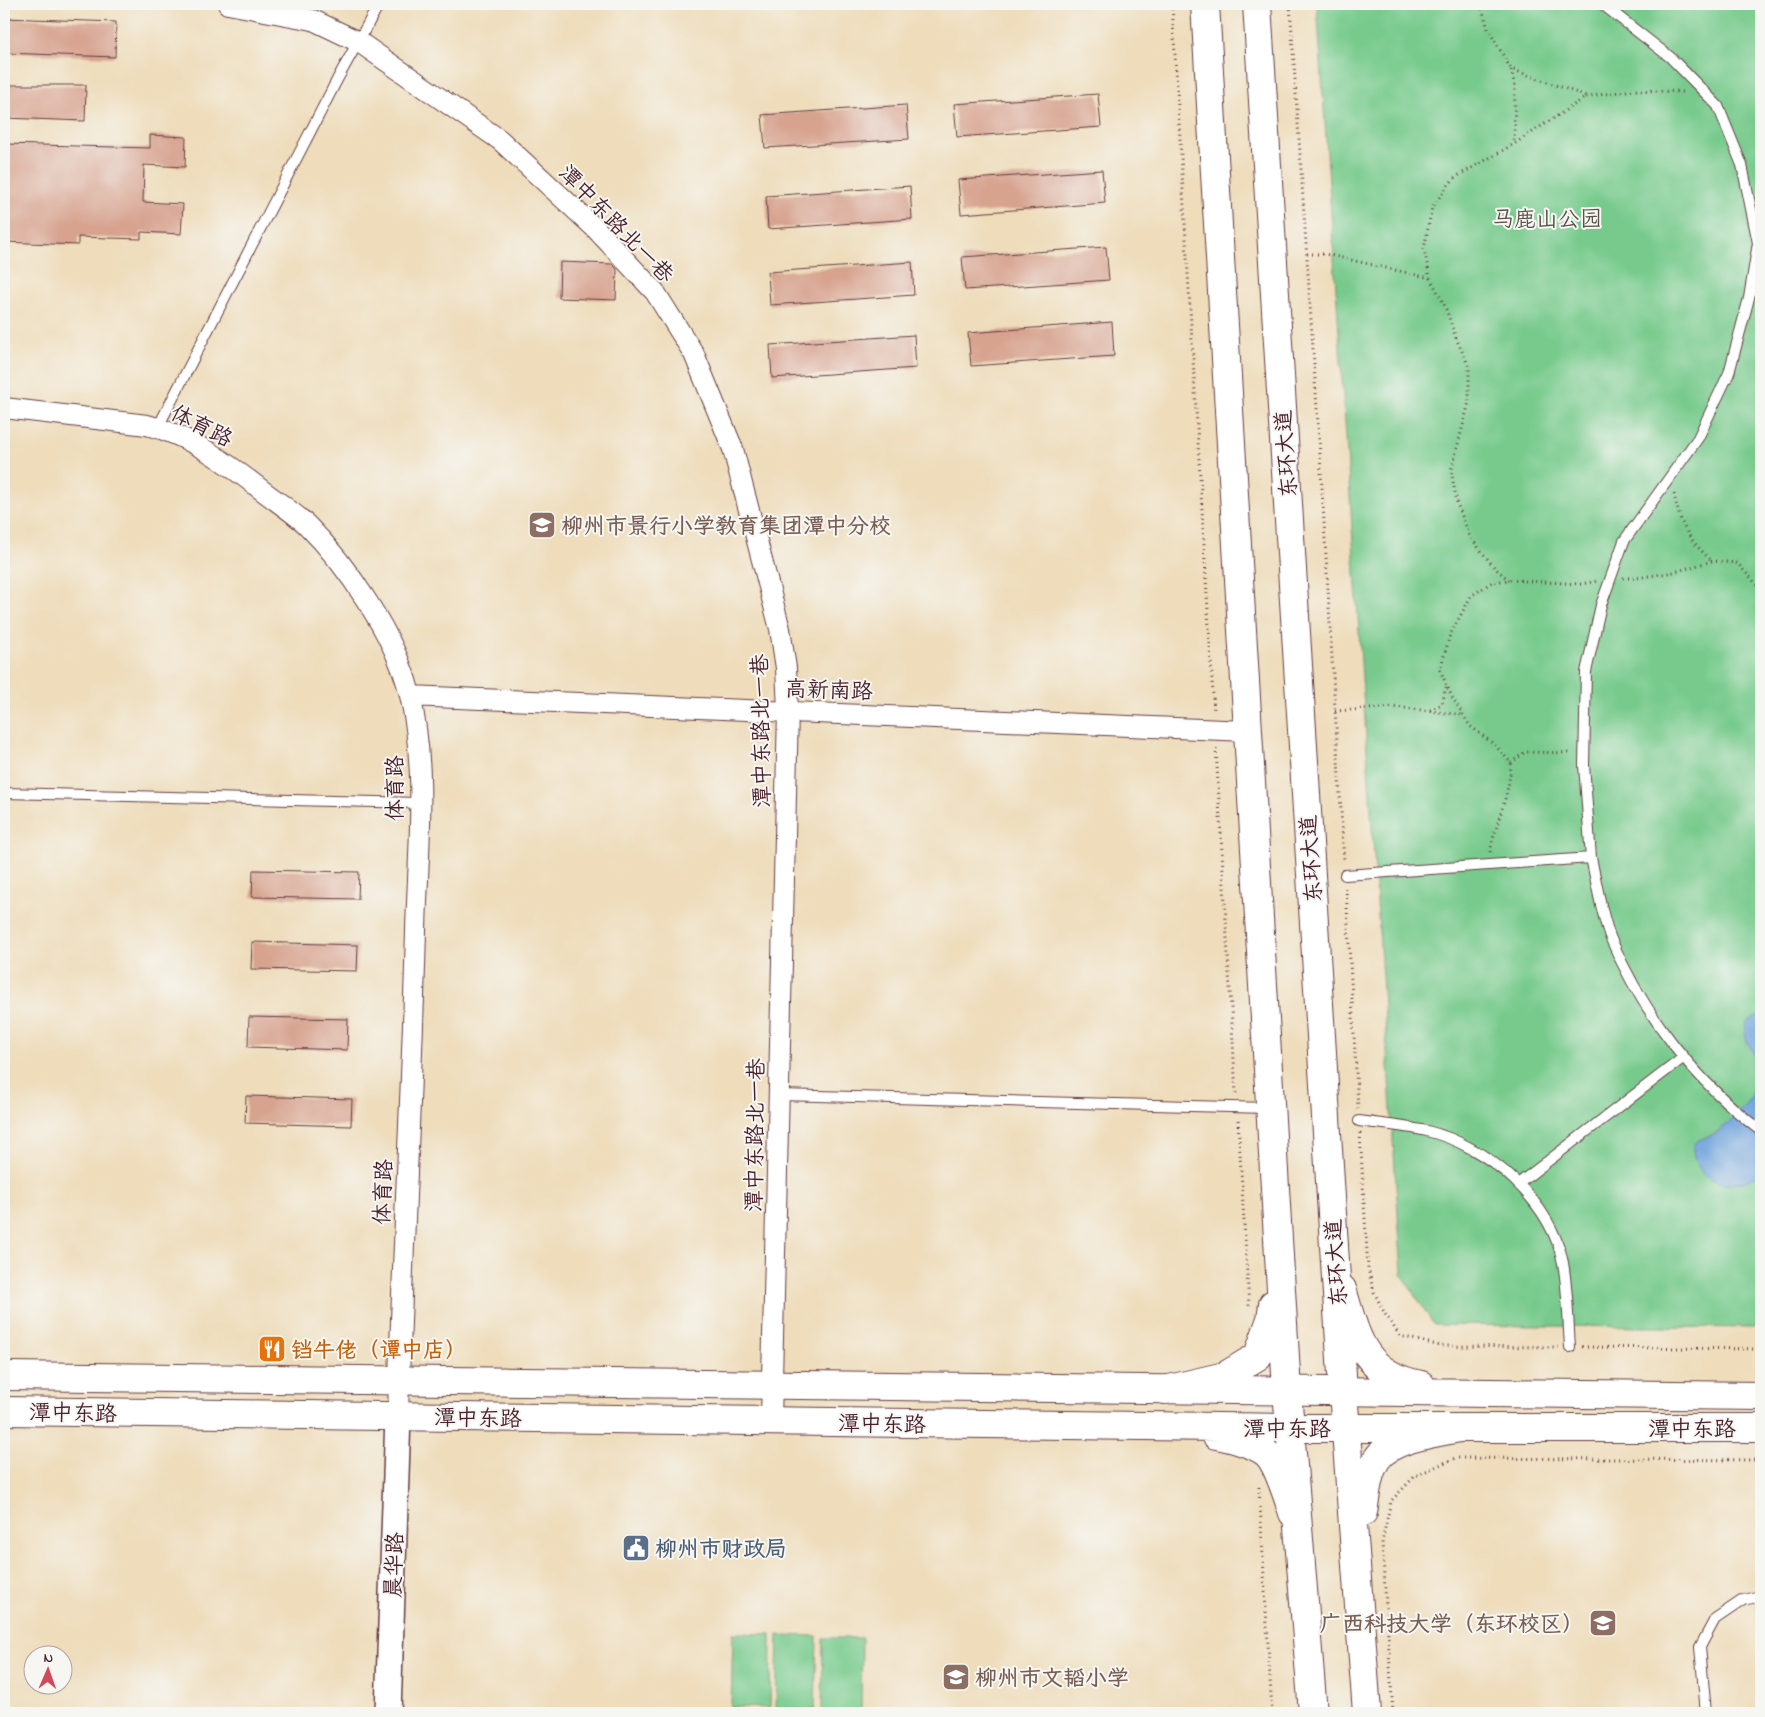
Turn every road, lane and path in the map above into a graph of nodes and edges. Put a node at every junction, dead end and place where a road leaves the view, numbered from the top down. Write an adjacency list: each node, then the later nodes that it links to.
1 (228, 4): 9 (street, 潭中东路北一巷)
2 (379, 4): 9 (lane)
3 (1172, 4): 29 (path)
4 (1205, 4): 30 (main road)
5 (1257, 4): 46 (main road, 东环大道)
6 (1290, 4): 14 (path)
7 (1481, 4): 10 (path)
8 (1602, 4): 11 (lane)
9 (359, 42): 17 (lane); 27 (street, 潭中东路北一巷)
10 (1511, 69): 12 (path); 13 (path)
11 (1705, 92): 12 (path); 18 (lane)
12 (1586, 96): 13 (path)
13 (1514, 144): 15 (path)
14 (1307, 254): 15 (path); 25 (path)
15 (1430, 278): 21 (path)
16 (4, 408): 17 (street, 体育路)
17 (158, 427): 24 (street, 体育路)
18 (1670, 476): 19 (path); 20 (lane)
19 (1712, 561): 20 (path); 22 (path)
20 (1611, 578): 21 (path); 31 (lane)
21 (1509, 580): 23 (path)
22 (1761, 589)
23 (1446, 685): 26 (path); 28 (path)
24 (410, 696): 27 (street, 高新南路); 34 (street, 体育路)
25 (1335, 711): 26 (path); 37 (path)
26 (1430, 711): 28 (path)
27 (788, 712): 29 (street, 高新南路); 39 (street, 潭中东路北一巷)
28 (1464, 716): 32 (path)
29 (1215, 729): 30 (street, 高新南路); 40 (path)
30 (1247, 731): 41 (main road)
31 (1585, 753): 32 (path); 35 (lane)
32 (1512, 763): 36 (path)
33 (4, 793): 34 (lane)
34 (419, 803): 51 (street, 体育路)
35 (1591, 858): 36 (lane); 38 (lane)
36 (1488, 865): 37 (lane)
37 (1345, 875): 42 (path)
38 (1684, 1057): 43 (lane); 44 (lane)
39 (779, 1095): 40 (lane); 52 (street, 潭中东路北一巷)
40 (1237, 1107): 41 (lane); 47 (path)
41 (1270, 1108): 45 (main road)
42 (1359, 1121): 44 (lane); 48 (path)
43 (1761, 1131)
44 (1518, 1184): 48 (lane)
45 (1279, 1260): 53 (main road); 54 (main road)
46 (1336, 1270): 55 (main road, 东环大道); 56 (main road)
47 (1250, 1315)
48 (1570, 1347): 49 (path)
49 (1761, 1349)
50 (4, 1376): 51 (main road, 潭中东路)
51 (399, 1381): 52 (main road, 潭中东路); 59 (street, 体育路)
52 (772, 1385): 53 (main road, 潭中东路); 60 (street, 潭中东路北一巷)
53 (1165, 1390): 54 (main road, 潭中东路)
54 (1286, 1390): 55 (main road, 潭中东路); 62 (main road)
55 (1343, 1391): 56 (main road, 潭中东路); 63 (main road, 东环大道)
56 (1462, 1392): 57 (main road, 潭中东路)
57 (1761, 1396)
58 (4, 1411): 59 (main road, 潭中东路)
59 (398, 1416): 60 (main road, 潭中东路); 71 (street, 晨华路)
60 (771, 1421): 61 (main road, 潭中东路)
61 (1170, 1427): 62 (main road, 潭中东路); 68 (main road)
62 (1290, 1428): 63 (main road, 潭中东路); 68 (main road)
63 (1348, 1428): 64 (main road, 潭中东路); 69 (main road, 东环大道)
64 (1459, 1428): 65 (main road, 潭中东路); 69 (main road)
65 (1761, 1428)
66 (1761, 1460): 75 (path)
67 (1258, 1477): 72 (path)
68 (1299, 1530): 73 (main road)
69 (1356, 1560): 74 (main road, 东环大道)
70 (1761, 1596): 76 (lane)
71 (388, 1713)
72 (1272, 1713)
73 (1313, 1713)
74 (1367, 1713)
75 (1393, 1713)
76 (1706, 1713)

